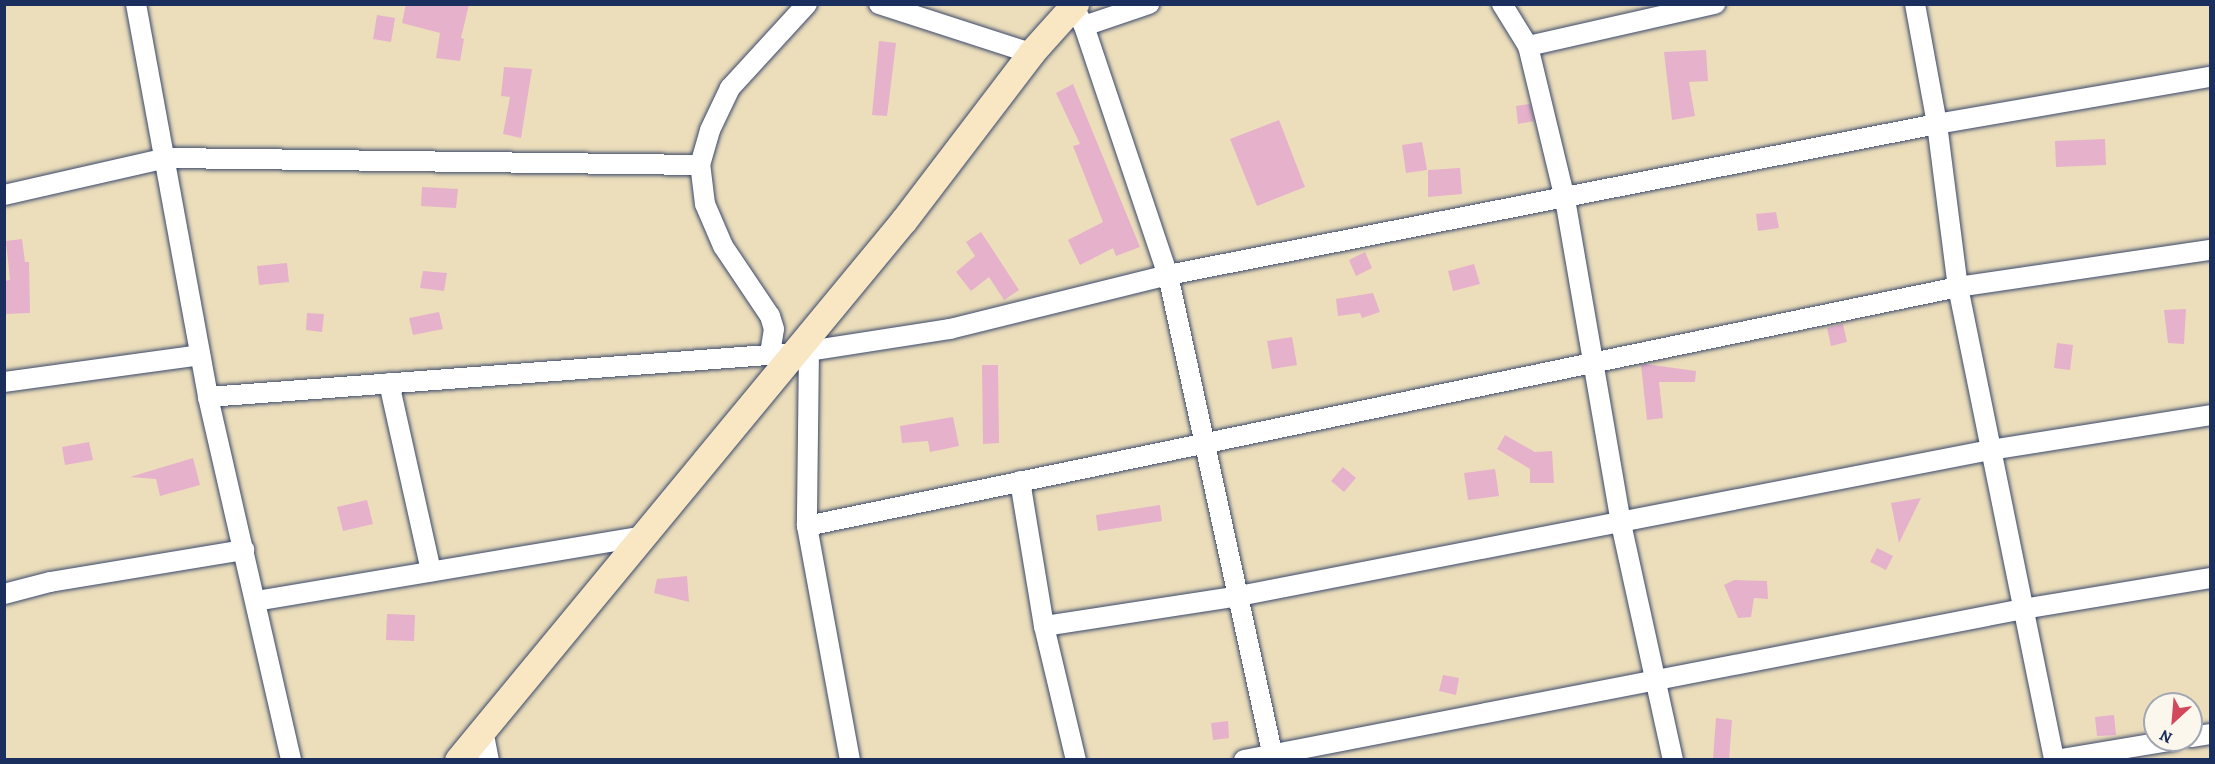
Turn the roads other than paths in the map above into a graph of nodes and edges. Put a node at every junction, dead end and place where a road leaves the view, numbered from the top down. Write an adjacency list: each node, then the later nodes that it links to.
1 (136, 4): 13 (street)
2 (807, 4): 14 (street)
3 (879, 4): 10 (street)
4 (1149, 4): 8 (street)
5 (1502, 4): 9 (street)
6 (1715, 4): 9 (street)
7 (1915, 4): 12 (street)
8 (1077, 12): 10 (main road); 18 (street)
9 (1528, 46): 16 (street)
10 (1031, 53): 20 (main road)
11 (2211, 77): 12 (street)
12 (1937, 124): 16 (street); 19 (street)
13 (166, 158): 14 (street); 15 (street); 21 (street)
14 (700, 165): 20 (street)
15 (4, 195)
16 (1565, 199): 18 (street); 22 (street)
17 (2211, 250): 19 (street)
18 (1168, 275): 20 (street); 27 (street)
19 (1958, 287): 22 (street); 28 (street)
20 (791, 352): 24 (street); 31 (street); 32 (main road)
21 (200, 355): 23 (street); 25 (street)
22 (1593, 363): 27 (street); 30 (street)
23 (4, 382)
24 (389, 383): 25 (street); 34 (street)
25 (208, 397): 33 (street)
26 (2211, 415): 28 (street)
27 (1205, 441): 29 (street); 37 (street)
28 (1990, 450): 30 (street); 39 (street)
29 (1020, 481): 31 (street); 40 (street)
30 (1620, 519): 37 (street); 41 (street)
31 (807, 526): 48 (street)
32 (643, 536): 34 (street); 42 (main road)
33 (244, 550): 36 (street); 38 (street)
34 (431, 572): 38 (street)
35 (2211, 578): 39 (street)
36 (4, 594)
37 (1239, 596): 40 (street); 44 (street)
38 (256, 601): 45 (street)
39 (2023, 609): 41 (street); 52 (street)
40 (1044, 626): 49 (street)
41 (1655, 679): 44 (street); 51 (street)
42 (483, 730): 46 (main road); 47 (street)
43 (2143, 745): 52 (street)
44 (1274, 756): 50 (street)
45 (291, 759)
46 (458, 759)
47 (489, 759)
48 (850, 759)
49 (1076, 759)
50 (1244, 759)
51 (1673, 759)
52 (2055, 759)

